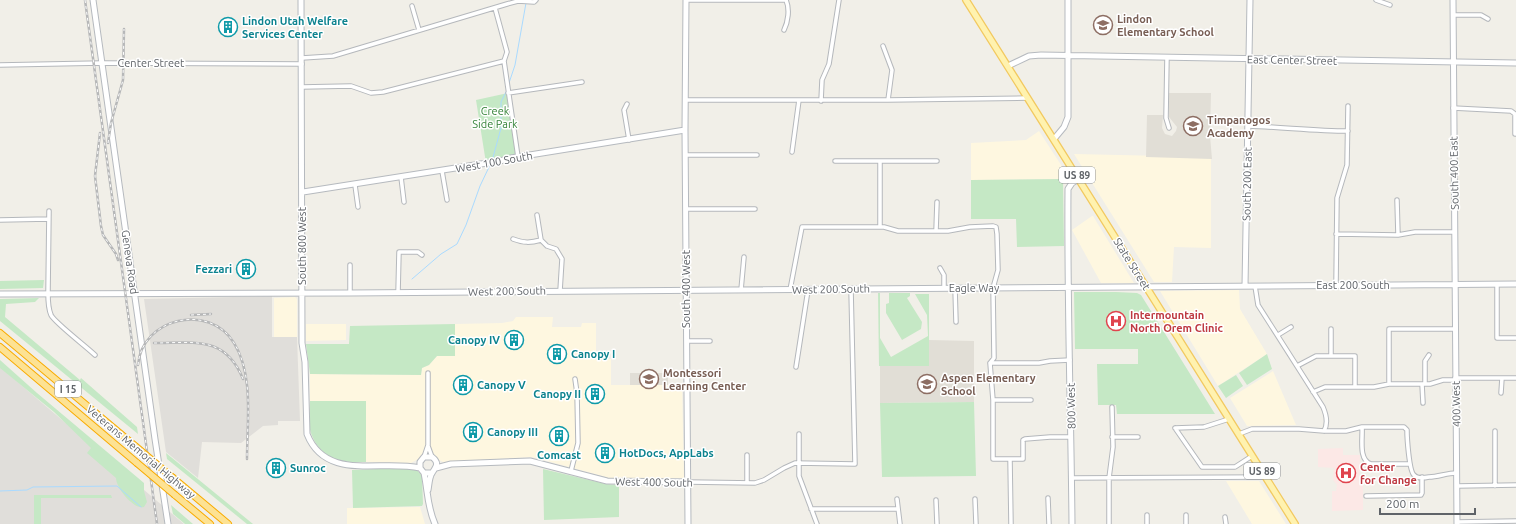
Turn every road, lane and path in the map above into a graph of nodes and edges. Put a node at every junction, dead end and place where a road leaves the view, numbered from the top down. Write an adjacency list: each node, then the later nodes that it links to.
1 (93, 0): 26 (street, Geneva Road)
2 (301, 0): 23 (street, South 800 West)
3 (536, 0): 14 (street, Center Street)
4 (686, 0): 5 (street); 34 (street, South 400 West)
5 (785, 0): 18 (street)
6 (839, 0): 37 (street)
7 (966, 0): 29 (main road, US 89)
8 (1068, 0): 20 (street)
9 (1250, 0): 22 (street, South 200 East)
10 (1376, 0): 12 (street)
11 (1453, 0): 15 (street, South 400 East)
12 (1390, 4)
13 (412, 6): 17 (street)
14 (495, 8): 17 (street, Center Street); 24 (street)
15 (1453, 14): 16 (street); 25 (street, South 400 East)
16 (1488, 19)
17 (419, 30): 23 (street, Center Street)
18 (784, 30)
19 (883, 46): 36 (street)
20 (1068, 56): 21 (street, East Center Street); 29 (street); 46 (street)
21 (1167, 57): 22 (street, East Center Street); 42 (street)
22 (1248, 59): 25 (street, East Center Street); 41 (street, South 200 East)
23 (302, 61): 26 (street, Center Street); 31 (street, South 800 West)
24 (504, 61): 31 (street); 32 (street)
25 (1452, 62): 27 (street, East Center Street); 40 (street, South 400 East)
26 (102, 63): 28 (street, Center Street); 101 (street, Geneva Road)
27 (1516, 63)
28 (0, 65)
29 (1008, 66): 33 (main road, State Street / US 89)
30 (582, 82): 32 (street)
31 (302, 86): 59 (street, South 800 West)
32 (508, 93): 51 (street)
33 (1028, 98): 36 (street); 46 (main road, State Street / US 89)
34 (685, 100): 35 (street); 43 (street, South 400 West)
35 (799, 100): 37 (street); 48 (street)
36 (888, 100): 37 (street)
37 (821, 101)
38 (627, 104): 47 (street)
39 (1348, 106): 44 (street)
40 (1453, 108): 45 (street); 73 (street, South 400 East)
41 (1248, 126): 44 (street); 86 (street, South 200 East)
42 (1168, 128)
43 (685, 130): 47 (street, West 100 South); 49 (street, South 400 West)
44 (1348, 131): 74 (street)
45 (1515, 134)
46 (1054, 139): 57 (main road, State Street / US 89)
47 (629, 140): 51 (street, West 100 South)
48 (792, 152)
49 (686, 155): 50 (street); 65 (street, South 400 West)
50 (757, 155)
51 (518, 157): 55 (street, West 100 South)
52 (835, 161): 54 (street)
53 (938, 161): 54 (street)
54 (880, 162): 71 (street)
55 (442, 171): 56 (street, West 100 South); 60 (street)
56 (401, 178): 58 (street, West 100 South); 62 (street)
57 (1079, 179): 88 (street, 800 West); 89 (main road, State Street / US 89)
58 (356, 184): 59 (street, West 100 South); 64 (street)
59 (303, 192): 102 (street, South 800 West)
60 (446, 200)
61 (1397, 200): 75 (street)
62 (404, 202)
63 (937, 202): 72 (street)
64 (358, 207)
65 (686, 209): 66 (street); 95 (street, South 400 West)
66 (755, 209)
67 (49, 211): 69 (street)
68 (537, 215): 77 (street)
69 (49, 219): 70 (street); 100 (street)
70 (0, 220)
71 (880, 227): 72 (street); 97 (street)
72 (936, 231): 92 (street)
73 (1454, 232): 75 (street); 82 (street, South 400 East)
74 (1336, 234): 75 (street); 85 (street)
75 (1398, 235)
76 (513, 239): 77 (street)
77 (541, 240): 99 (street)
78 (422, 255): 104 (street)
79 (744, 257): 96 (street)
80 (350, 265): 103 (street)
81 (940, 268): 90 (street)
82 (1455, 284): 83 (street, East 200 South); 85 (street, East 200 South); 109 (street, 400 West)
83 (1497, 284): 84 (street, East 200 South); 112 (street)
84 (1516, 284)
85 (1336, 285): 87 (street, East 200 South)
86 (1245, 286): 87 (street, East 200 South); 89 (street, East 200 South)
87 (1255, 286): 111 (street)
88 (1069, 287): 89 (street, East 200 South); 92 (street, Eagle Way); 119 (street, 800 West)
89 (1146, 287): 137 (main road, State Street / US 89)
90 (944, 288): 91 (street, Eagle Way); 94 (street, Eagle Way)
91 (955, 288): 92 (street, Eagle Way); 106 (street)
92 (993, 288): 120 (street)
93 (851, 289): 94 (street, West 200 South); 98 (street, West 200 South); 153 (street, West 400 South)
94 (879, 289)
95 (686, 290): 96 (street, West 200 South); 99 (street, West 200 South); 113 (street, South 400 West)
96 (741, 290): 97 (street, West 200 South)
97 (790, 290): 98 (street, West 200 South)
98 (808, 290): 122 (street)
99 (560, 291): 104 (street, West 200 South)
100 (48, 293): 101 (street, West 200 South); 105 (street, West 200 South); 116 (street)
101 (135, 293): 102 (street, West 200 South); 186 (street, Geneva Road)
102 (302, 293): 103 (street, West 200 South); 156 (street, South 800 West)
103 (350, 293): 104 (street, West 200 South)
104 (398, 293)
105 (0, 294)
106 (956, 322)
107 (1291, 327): 111 (street)
108 (1331, 329): 118 (street)
109 (1456, 329): 127 (street, 400 West); 128 (street)
110 (0, 333): 188 (highway, Veterans Memorial Highway / I 15, bridge)
111 (1278, 335): 121 (street)
112 (1516, 338)
113 (687, 341): 114 (street); 167 (street, South 400 West)
114 (710, 341)
115 (0, 347): 187 (highway, Veterans Memorial Highway / I 15, bridge)
116 (95, 355)
117 (1429, 355): 129 (street)
118 (1331, 356): 121 (street); 130 (street)
119 (1070, 360): 120 (street); 143 (street, 800 West)
120 (990, 363): 133 (street)
121 (1297, 366): 131 (street)
122 (796, 367)
123 (428, 373): 146 (street)
124 (1502, 378): 125 (street); 127 (street); 132 (street)
125 (1516, 378)
126 (575, 379): 159 (street)
127 (1455, 379): 129 (street); 162 (street, 400 West)
128 (1389, 384): 129 (street); 130 (street)
129 (1423, 384): 135 (street)
130 (1355, 386): 131 (street)
131 (1313, 392): 139 (street)
132 (1501, 393)
133 (993, 400): 134 (street); 151 (street)
134 (1031, 400)
135 (1422, 403)
136 (1112, 407): 144 (street)
137 (1229, 419): 142 (main road, State Street / US 89); 148 (street)
138 (1362, 427): 139 (street); 155 (street); 155 (street)
139 (1324, 431): 142 (street)
140 (1495, 431): 170 (street)
141 (799, 434): 153 (street)
142 (1238, 434): 148 (main road, State Street / US 89)
143 (1071, 437): 151 (street); 164 (street, 800 West)
144 (1112, 437): 145 (street); 165 (street)
145 (1138, 437)
146 (428, 444): 149 (street); 150 (street)
147 (747, 455): 168 (street)
148 (1252, 456): 163 (main road, State Street / US 89)
149 (424, 457): 150 (street, West 400 South); 152 (street)
150 (434, 459): 154 (street, West 400 South); 158 (street)
151 (1010, 459): 195 (street)
152 (420, 462): 156 (street); 157 (street)
153 (799, 463): 168 (street, West 400 South); 179 (street)
154 (451, 464): 158 (street, West 400 South); 159 (street, West 400 South)
155 (1410, 464): 166 (street)
156 (406, 465): 157 (street)
157 (420, 468): 160 (street)
158 (436, 468): 161 (street)
159 (571, 471): 167 (street, West 400 South)
160 (424, 473): 161 (street); 172 (street)
161 (432, 473): 172 (street)
162 (1456, 473): 166 (street); 169 (street, 400 West)
163 (1266, 477): 165 (street); 202 (main road, State Street / US 89)
164 (1071, 478): 165 (street); 197 (street, 800 West)
165 (1109, 478): 198 (street)
166 (1422, 478): 173 (street)
167 (688, 482): 168 (street, West 400 South); 190 (street, South 400 West)
168 (747, 483)
169 (1457, 486): 170 (street); 184 (street, 400 West)
170 (1495, 486): 171 (street)
171 (1516, 486)
172 (428, 490): 189 (street)
173 (1366, 496)
174 (1048, 498): 196 (street)
175 (898, 499): 178 (street)
176 (975, 499): 194 (street)
177 (936, 500): 193 (street)
178 (898, 509): 179 (street); 192 (street)
179 (811, 510): 191 (street)
180 (1147, 515): 199 (street)
181 (1186, 515): 200 (street)
182 (1225, 517): 201 (street)
183 (1516, 521): 185 (street)
184 (1457, 523): 185 (street)
185 (1502, 523)
186 (168, 524)
187 (210, 524)
188 (228, 524)
189 (435, 524)
190 (688, 524)
191 (817, 524)
192 (900, 524)
193 (937, 524)
194 (976, 524)
195 (1011, 524)
196 (1048, 524)
197 (1072, 524)
198 (1109, 524)
199 (1147, 524)
200 (1186, 524)
201 (1226, 524)
202 (1295, 524)

